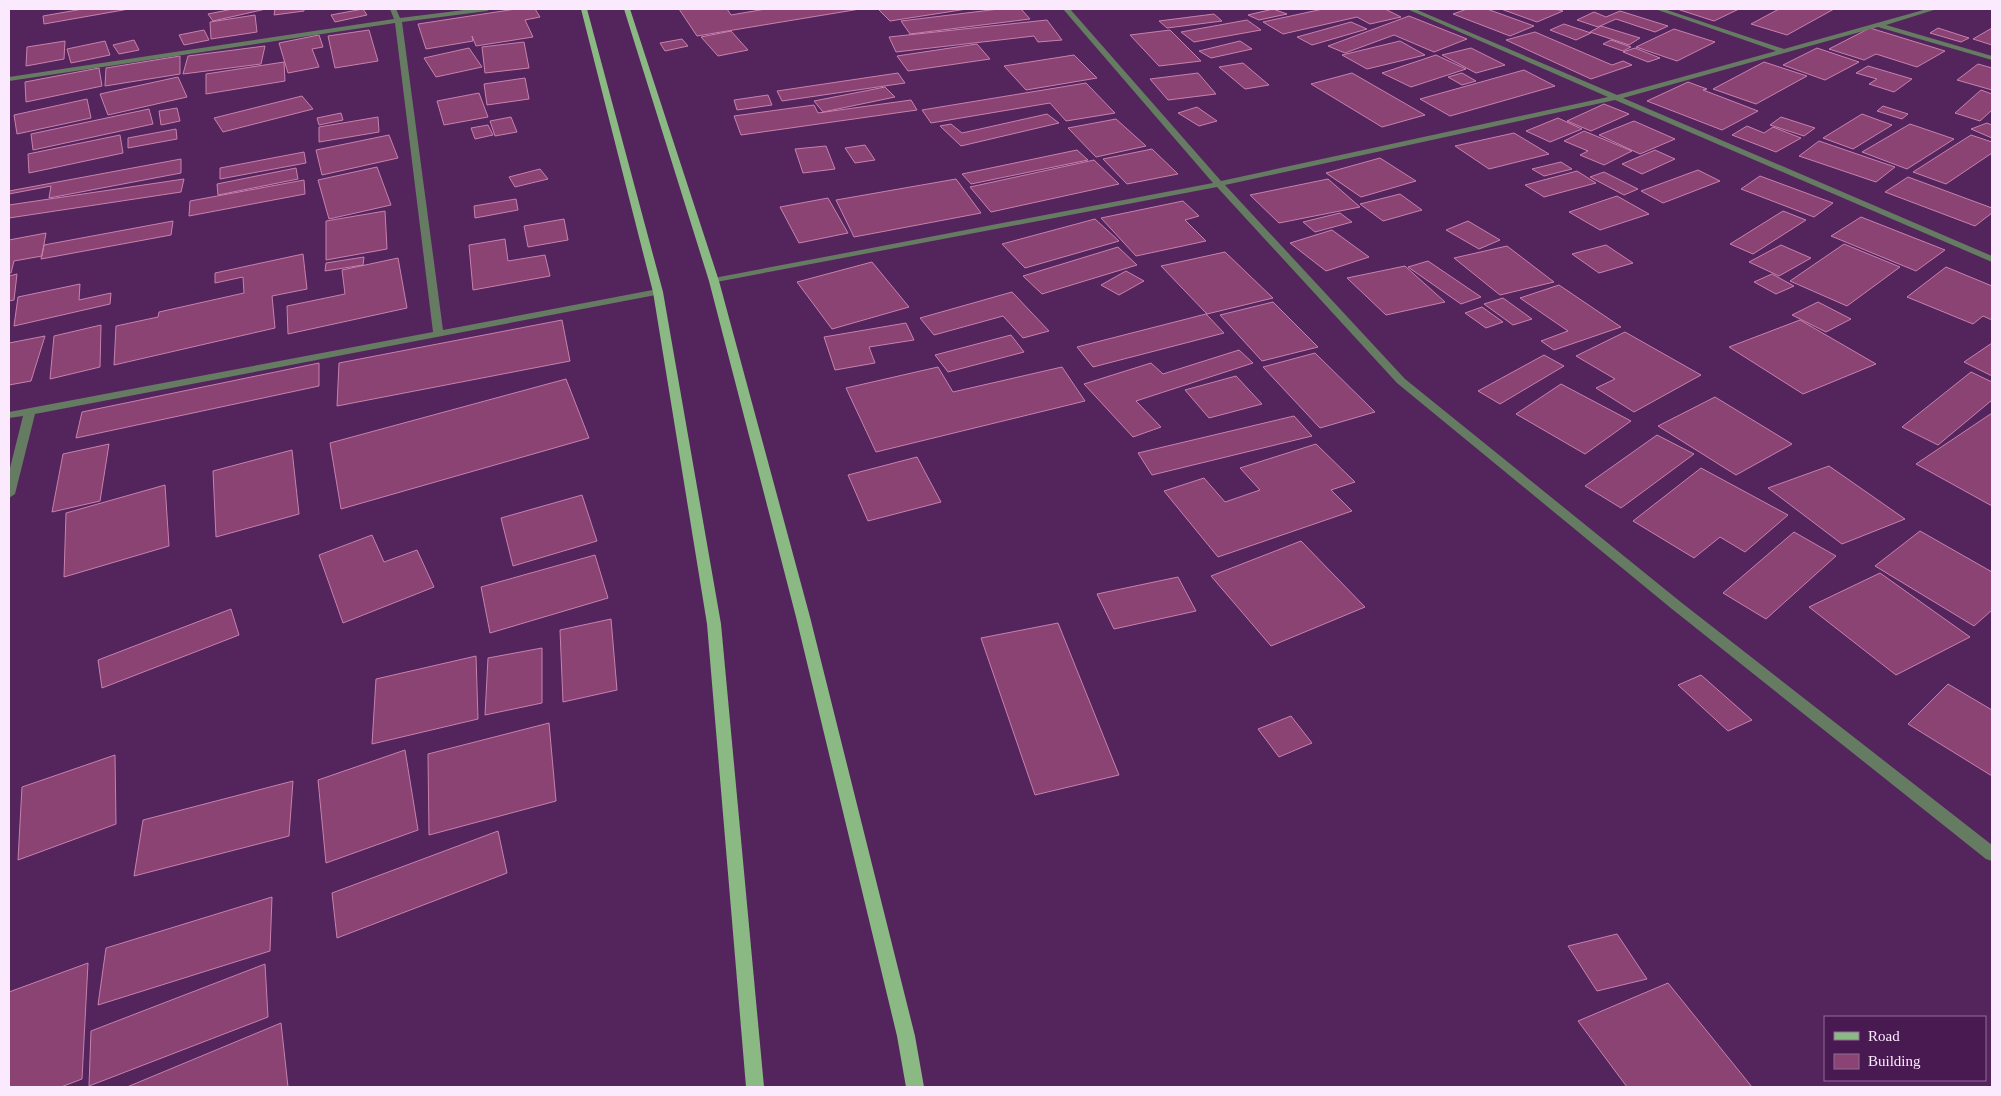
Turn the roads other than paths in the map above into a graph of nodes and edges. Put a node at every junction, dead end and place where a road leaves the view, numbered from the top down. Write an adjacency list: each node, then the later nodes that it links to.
1 (393, 9): 9 (street)
2 (487, 9): 9 (street)
3 (584, 9): 18 (main road)
4 (626, 9): 17 (main road)
5 (1066, 9): 15 (street)
6 (1410, 9): 14 (street)
7 (1658, 9): 11 (street)
8 (1934, 9): 10 (street)
9 (398, 20): 13 (street); 19 (street)
10 (1880, 25): 11 (street); 12 (street)
11 (1781, 50): 14 (street)
12 (1992, 58)
13 (9, 80)
14 (1614, 98): 15 (street); 16 (street)
15 (1219, 184): 17 (street); 23 (street)
16 (1992, 259)
17 (714, 281): 25 (main road)
18 (658, 292): 19 (street); 24 (main road)
19 (438, 334): 20 (street)
20 (30, 411): 21 (street); 22 (street)
21 (9, 415)
22 (9, 494)
23 (1992, 854)
24 (755, 1087)
25 (915, 1087)

